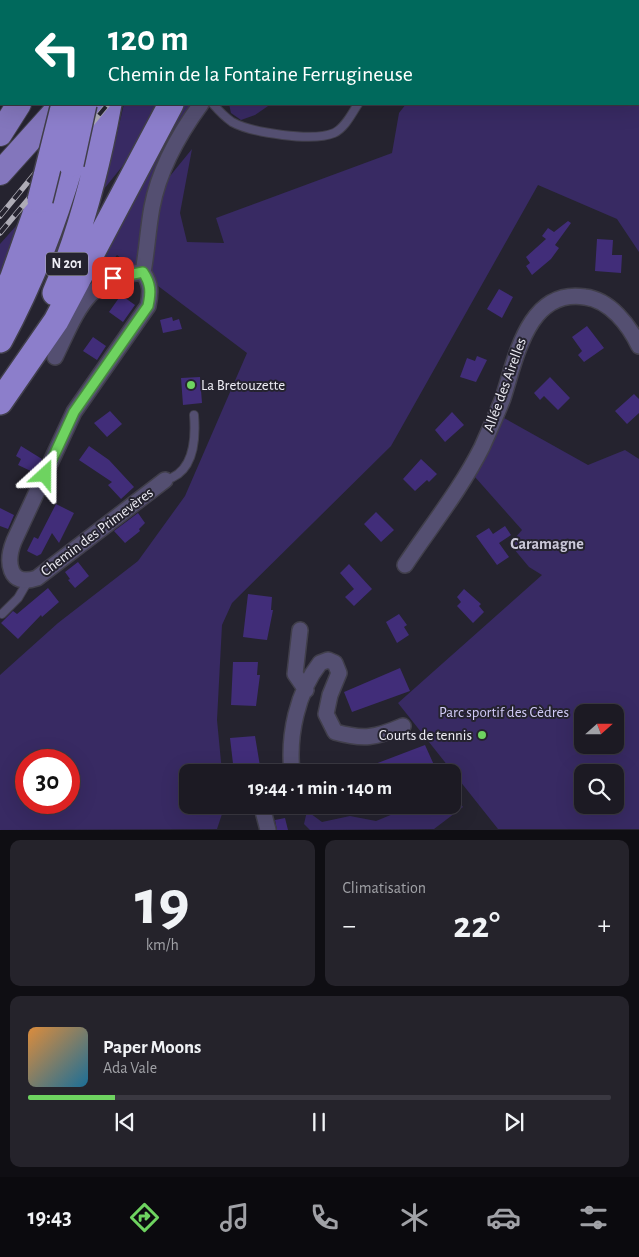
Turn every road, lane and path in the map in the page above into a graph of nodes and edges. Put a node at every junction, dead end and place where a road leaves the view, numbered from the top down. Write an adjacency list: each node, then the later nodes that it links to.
1 (18, 105): 10 (main road)
2 (62, 105): 11 (main road)
3 (63, 105): 13 (highway, bridge)
4 (84, 105): 14 (highway, N 201, bridge)
5 (169, 105): 18 (highway)
6 (200, 105): 12 (street, Chemin des Primevères)
7 (214, 105): 8 (lane)
8 (357, 105)
9 (107, 113): 17 (highway, N 201)
10 (0, 134)
11 (0, 173)
12 (143, 272): 16 (street); 22 (street, Chemin des Primevères)
13 (0, 307)
14 (0, 340)
15 (639, 346): 21 (street, Allée des Airelles)
16 (55, 357)
17 (0, 395)
18 (0, 402)
19 (194, 415): 20 (lane)
20 (165, 480): 22 (street, Chemin des Primevères)
21 (405, 565)
22 (28, 581): 23 (lane)
23 (2, 614)
24 (300, 630): 25 (street)
25 (306, 690): 26 (street); 27 (street)
26 (403, 726)
27 (291, 764)
28 (264, 814): 29 (street)
29 (268, 830)

